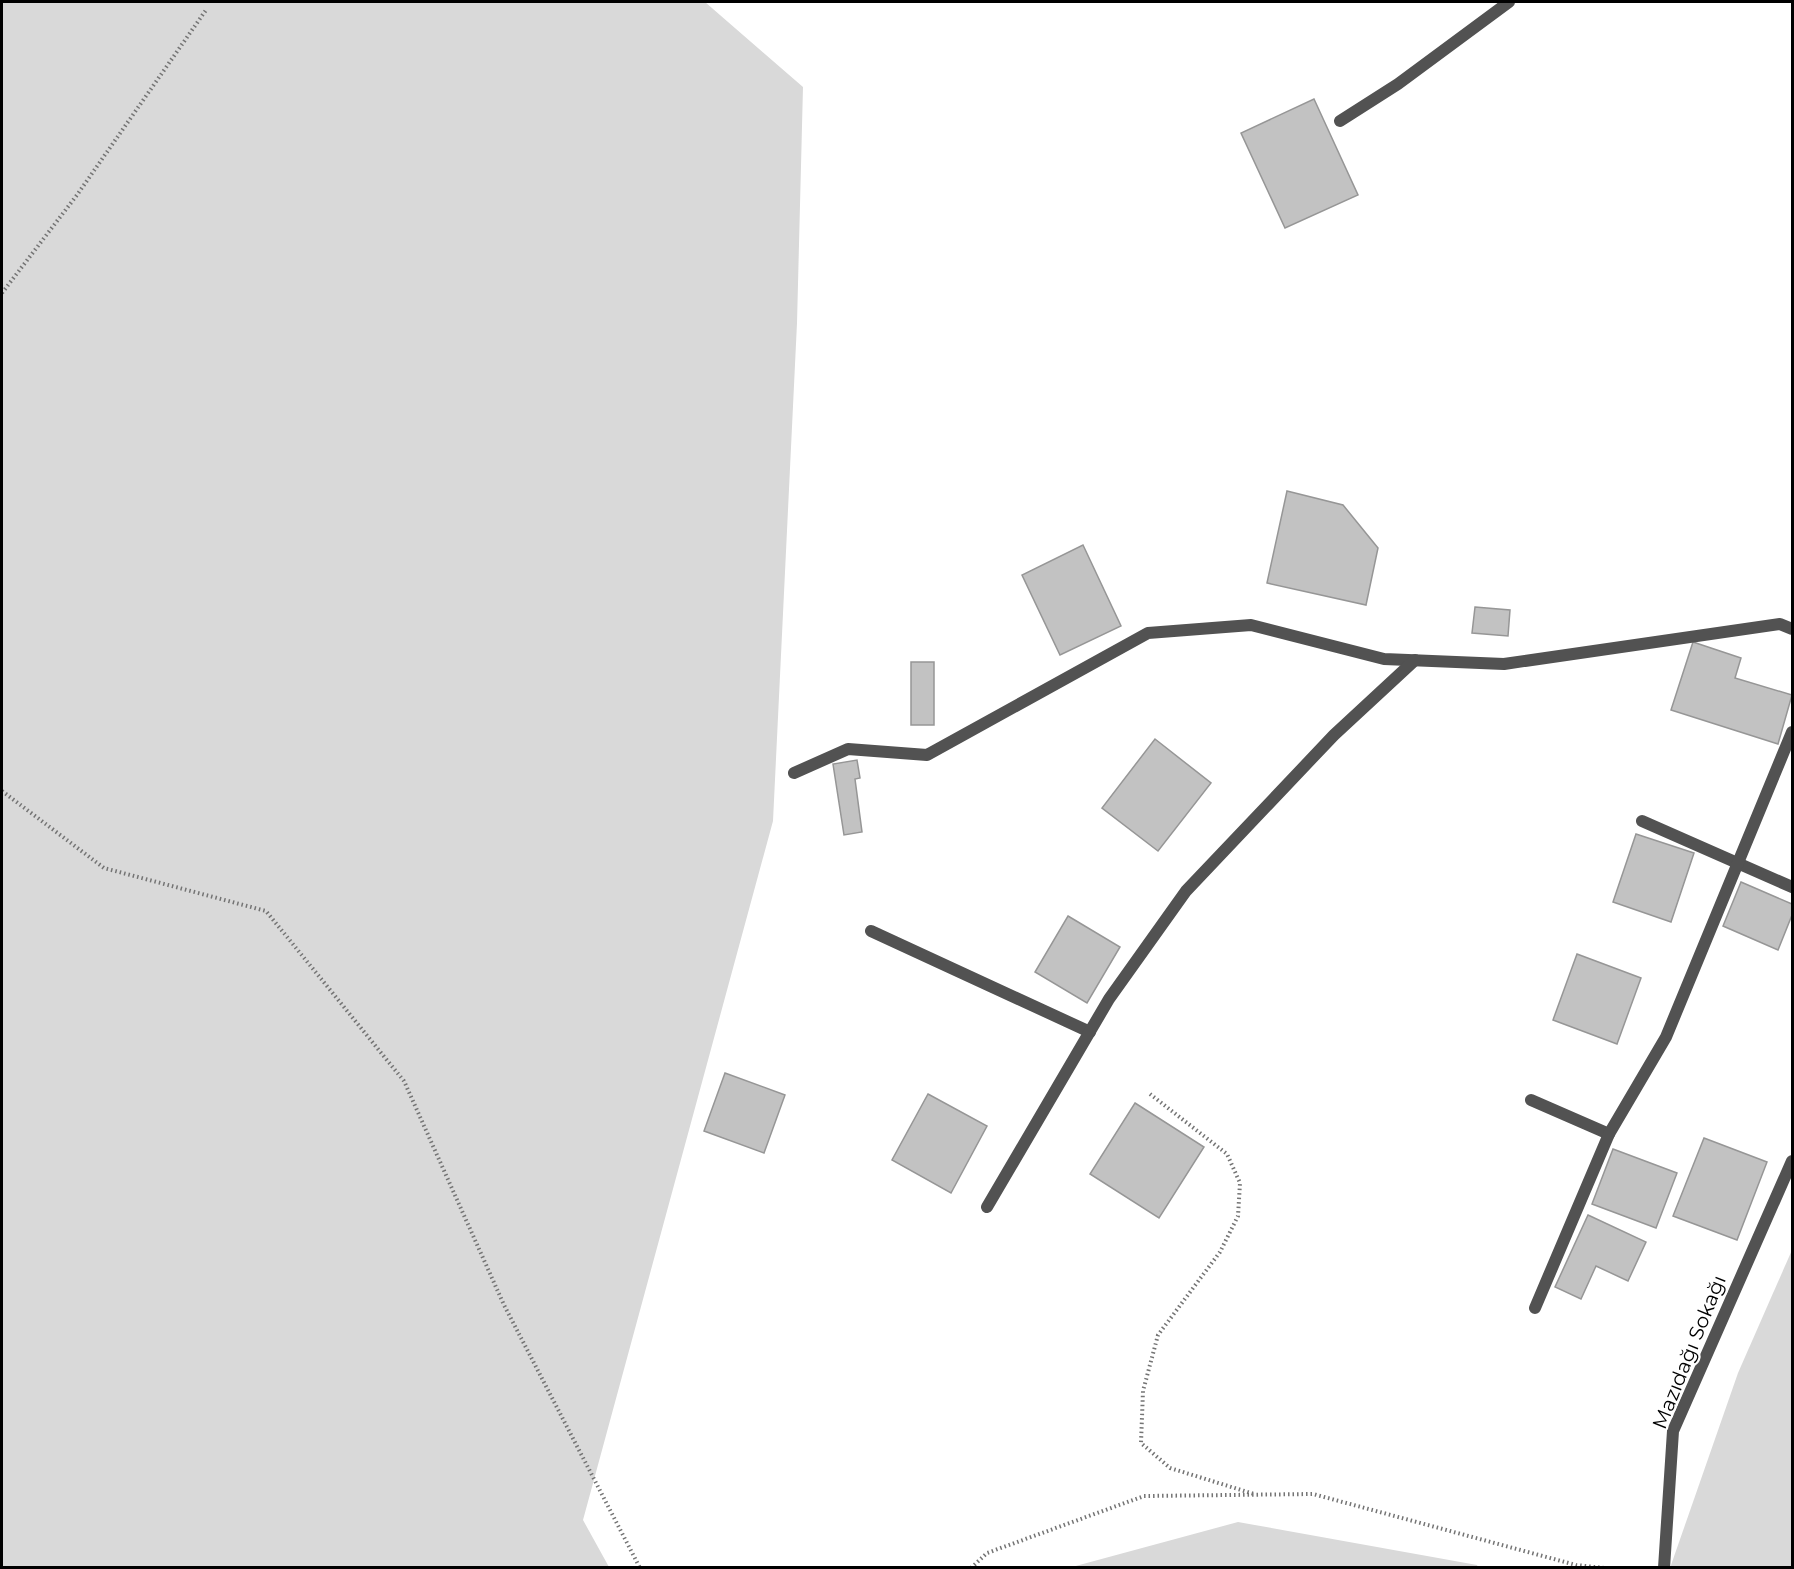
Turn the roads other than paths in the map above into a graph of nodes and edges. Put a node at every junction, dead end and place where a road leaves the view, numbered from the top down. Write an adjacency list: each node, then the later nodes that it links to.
1 (1509, 2): 2 (street)
2 (1340, 121)
3 (1792, 630): 4 (street)
4 (1415, 660): 6 (street); 11 (street)
5 (1792, 732): 8 (street)
6 (794, 773)
7 (1642, 821): 8 (street)
8 (1737, 863): 9 (street); 13 (street)
9 (1792, 887)
10 (871, 931): 11 (street)
11 (1089, 1032): 15 (street)
12 (1531, 1100): 13 (street)
13 (1609, 1134): 16 (street)
14 (1792, 1161): 17 (street, Mazıdağı Sokağı)
15 (987, 1208)
16 (1535, 1308)
17 (1664, 1568)

